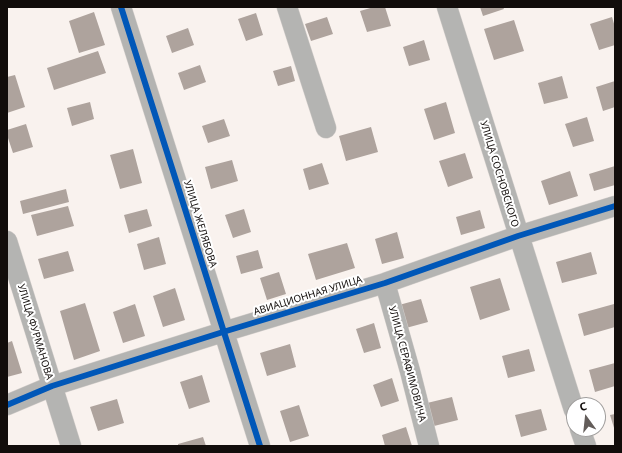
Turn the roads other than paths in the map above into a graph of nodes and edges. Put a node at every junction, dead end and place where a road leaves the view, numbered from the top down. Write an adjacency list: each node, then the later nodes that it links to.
1 (121, 7): 9 (street, УЛИЦА ЖЕЛЯБОВА)
2 (287, 7): 4 (street)
3 (446, 7): 6 (street, УЛИЦА СОСНОВСКОГО)
4 (326, 128)
5 (615, 206): 6 (street, АВИАЦИОННАЯ УЛИЦА)
6 (518, 236): 8 (street, АВИАЦИОННАЯ УЛИЦА); 11 (street, УЛИЦА СОСНОВСКОГО)
7 (7, 242): 10 (street, УЛИЦА ФУРМАНОВА)
8 (385, 282): 9 (street, АВИАЦИОННАЯ УЛИЦА); 15 (street, УЛИЦА СЕРАФИМОВИЧА)
9 (223, 332): 10 (street, АВИАЦИОННАЯ УЛИЦА); 14 (street, УЛИЦА ЖЕЛЯБОВА)
10 (52, 386): 12 (street, АВИАЦИОННАЯ УЛИЦА); 13 (street, УЛИЦА ФУРМАНОВА)
11 (570, 397)
12 (7, 406)
13 (71, 446)
14 (260, 446)
15 (429, 446)

